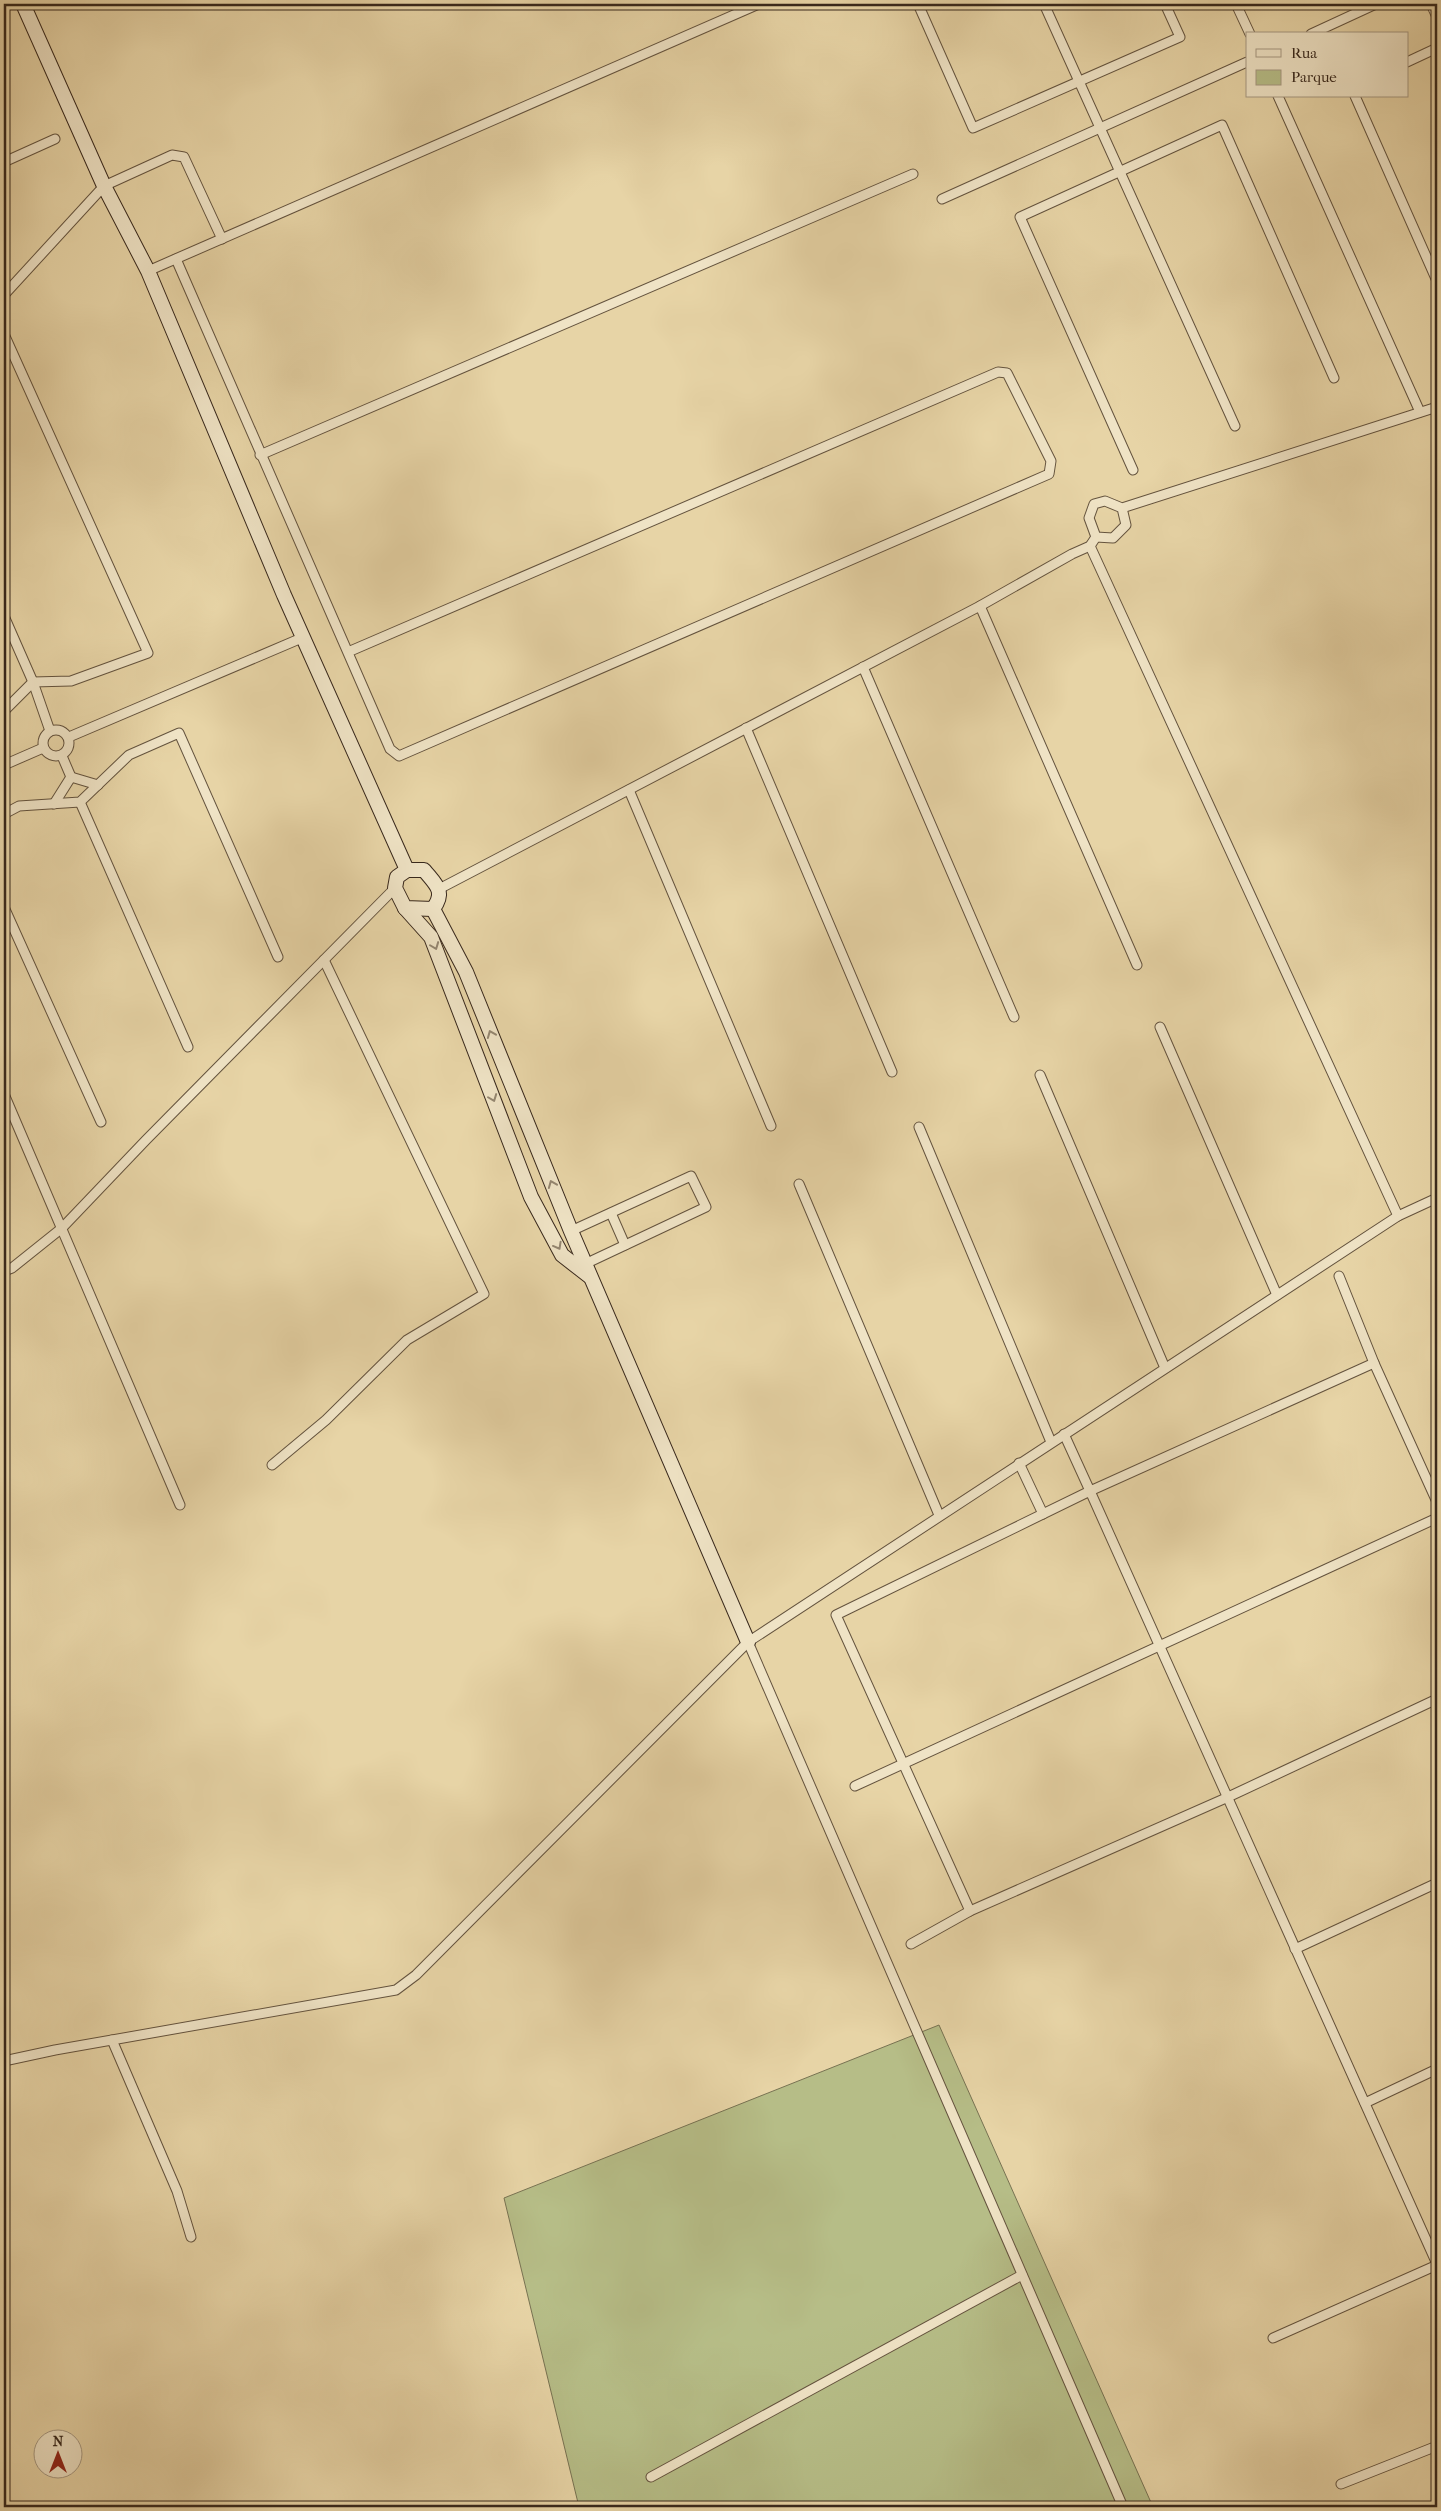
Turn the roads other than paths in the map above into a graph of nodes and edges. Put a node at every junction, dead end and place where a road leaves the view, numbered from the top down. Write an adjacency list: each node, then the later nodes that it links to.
1 (24, 4): 23 (street)
2 (759, 4): 25 (street)
3 (918, 4): 15 (street)
4 (1044, 4): 15 (street)
5 (1165, 4): 15 (street)
6 (1236, 4): 10 (street)
7 (1376, 4): 11 (street)
8 (1431, 4): 9 (street)
9 (1437, 17)
10 (1249, 32)
11 (1314, 32)
12 (1437, 48): 14 (street)
13 (1246, 62): 18 (street)
14 (1408, 62)
15 (1080, 82): 18 (street)
16 (1279, 98): 33 (street)
17 (1357, 98): 28 (street)
18 (1101, 128): 21 (street); 24 (street)
19 (55, 139): 20 (street)
20 (4, 162)
21 (1120, 171): 31 (street); 34 (street); 36 (street)
22 (912, 174): 35 (street)
23 (104, 186): 25 (street); 27 (street); 29 (street)
24 (942, 199)
25 (222, 239): 26 (street)
26 (176, 259): 27 (street); 35 (street)
27 (148, 271): 42 (street)
28 (1437, 281)
29 (4, 295)
30 (4, 334): 45 (street)
31 (1334, 378)
32 (1437, 407): 33 (street)
33 (1420, 412): 37 (street)
34 (1235, 426)
35 (260, 455): 43 (street)
36 (1132, 470)
37 (1122, 508): 38 (street); 38 (street)
38 (1096, 537): 39 (street)
39 (1090, 546): 40 (street); 80 (street)
40 (980, 606): 44 (street); 67 (street)
41 (4, 616): 45 (street)
42 (304, 637): 49 (street); 59 (street)
43 (348, 652): 43 (street)
44 (864, 667): 47 (street); 68 (street)
45 (33, 682): 46 (street); 48 (street)
46 (4, 711)
47 (746, 728): 55 (street); 71 (street)
48 (50, 731): 49 (street); 50 (street)
49 (68, 738): 51 (street)
50 (43, 748): 51 (street); 52 (street)
51 (62, 756): 53 (street)
52 (4, 765)
53 (71, 777): 54 (street); 57 (street)
54 (98, 785): 56 (street); 65 (street)
55 (629, 790): 61 (street); 75 (street)
56 (80, 802): 57 (street); 70 (street)
57 (54, 804): 58 (street)
58 (4, 814)
59 (407, 870): 60 (street); 61 (street)
60 (395, 888): 63 (street); 66 (street)
61 (439, 889): 64 (street)
62 (4, 907): 74 (street)
63 (405, 908): 64 (street); 87 (street, one-way to 87)
64 (433, 909): 82 (street, one-way to 64)
65 (278, 957)
66 (324, 960): 81 (street); 94 (street)
67 (1137, 965)
68 (1014, 1017)
69 (1160, 1027): 88 (street)
70 (188, 1047)
71 (892, 1072)
72 (1040, 1075): 90 (street)
73 (4, 1094): 81 (street)
74 (101, 1122)
75 (771, 1126)
76 (920, 1128): 92 (street)
77 (799, 1184): 99 (street)
78 (1437, 1198): 80 (street)
79 (610, 1213): 82 (street); 83 (street); 83 (street)
80 (1398, 1216): 88 (street)
81 (62, 1228): 85 (street); 97 (street)
82 (571, 1231): 84 (street)
83 (625, 1245): 84 (street)
84 (585, 1264): 87 (street)
85 (4, 1271)
86 (1339, 1276): 89 (street)
87 (591, 1278): 101 (street)
88 (1277, 1295): 90 (street)
89 (1374, 1364): 95 (street); 96 (street)
90 (1165, 1368): 91 (street)
91 (1064, 1434): 92 (street); 95 (street)
92 (1051, 1442): 93 (street)
93 (1019, 1463): 98 (street); 99 (street)
94 (272, 1465)
95 (1090, 1491): 98 (street); 102 (street)
96 (1437, 1502)
97 (180, 1505)
98 (1043, 1514): 104 (street)
99 (939, 1516): 101 (street)
100 (1437, 1518): 102 (street)
101 (748, 1642): 111 (street); 117 (street)
102 (1158, 1647): 104 (street); 106 (street)
103 (1437, 1699): 106 (street)
104 (904, 1764): 105 (street); 108 (street)
105 (855, 1786)
106 (1226, 1798): 108 (street); 110 (street)
107 (1437, 1883): 110 (street)
108 (970, 1911): 109 (street)
109 (911, 1944)
110 (1295, 1949): 114 (street)
111 (112, 2040): 112 (street); 115 (street)
112 (4, 2061)
113 (1437, 2069): 114 (street)
114 (1365, 2103): 116 (street)
115 (191, 2237)
116 (1437, 2264): 118 (street)
117 (1022, 2275): 120 (street); 122 (street)
118 (1273, 2338)
119 (1437, 2446): 121 (street)
120 (652, 2477)
121 (1341, 2484)
122 (1123, 2507)

